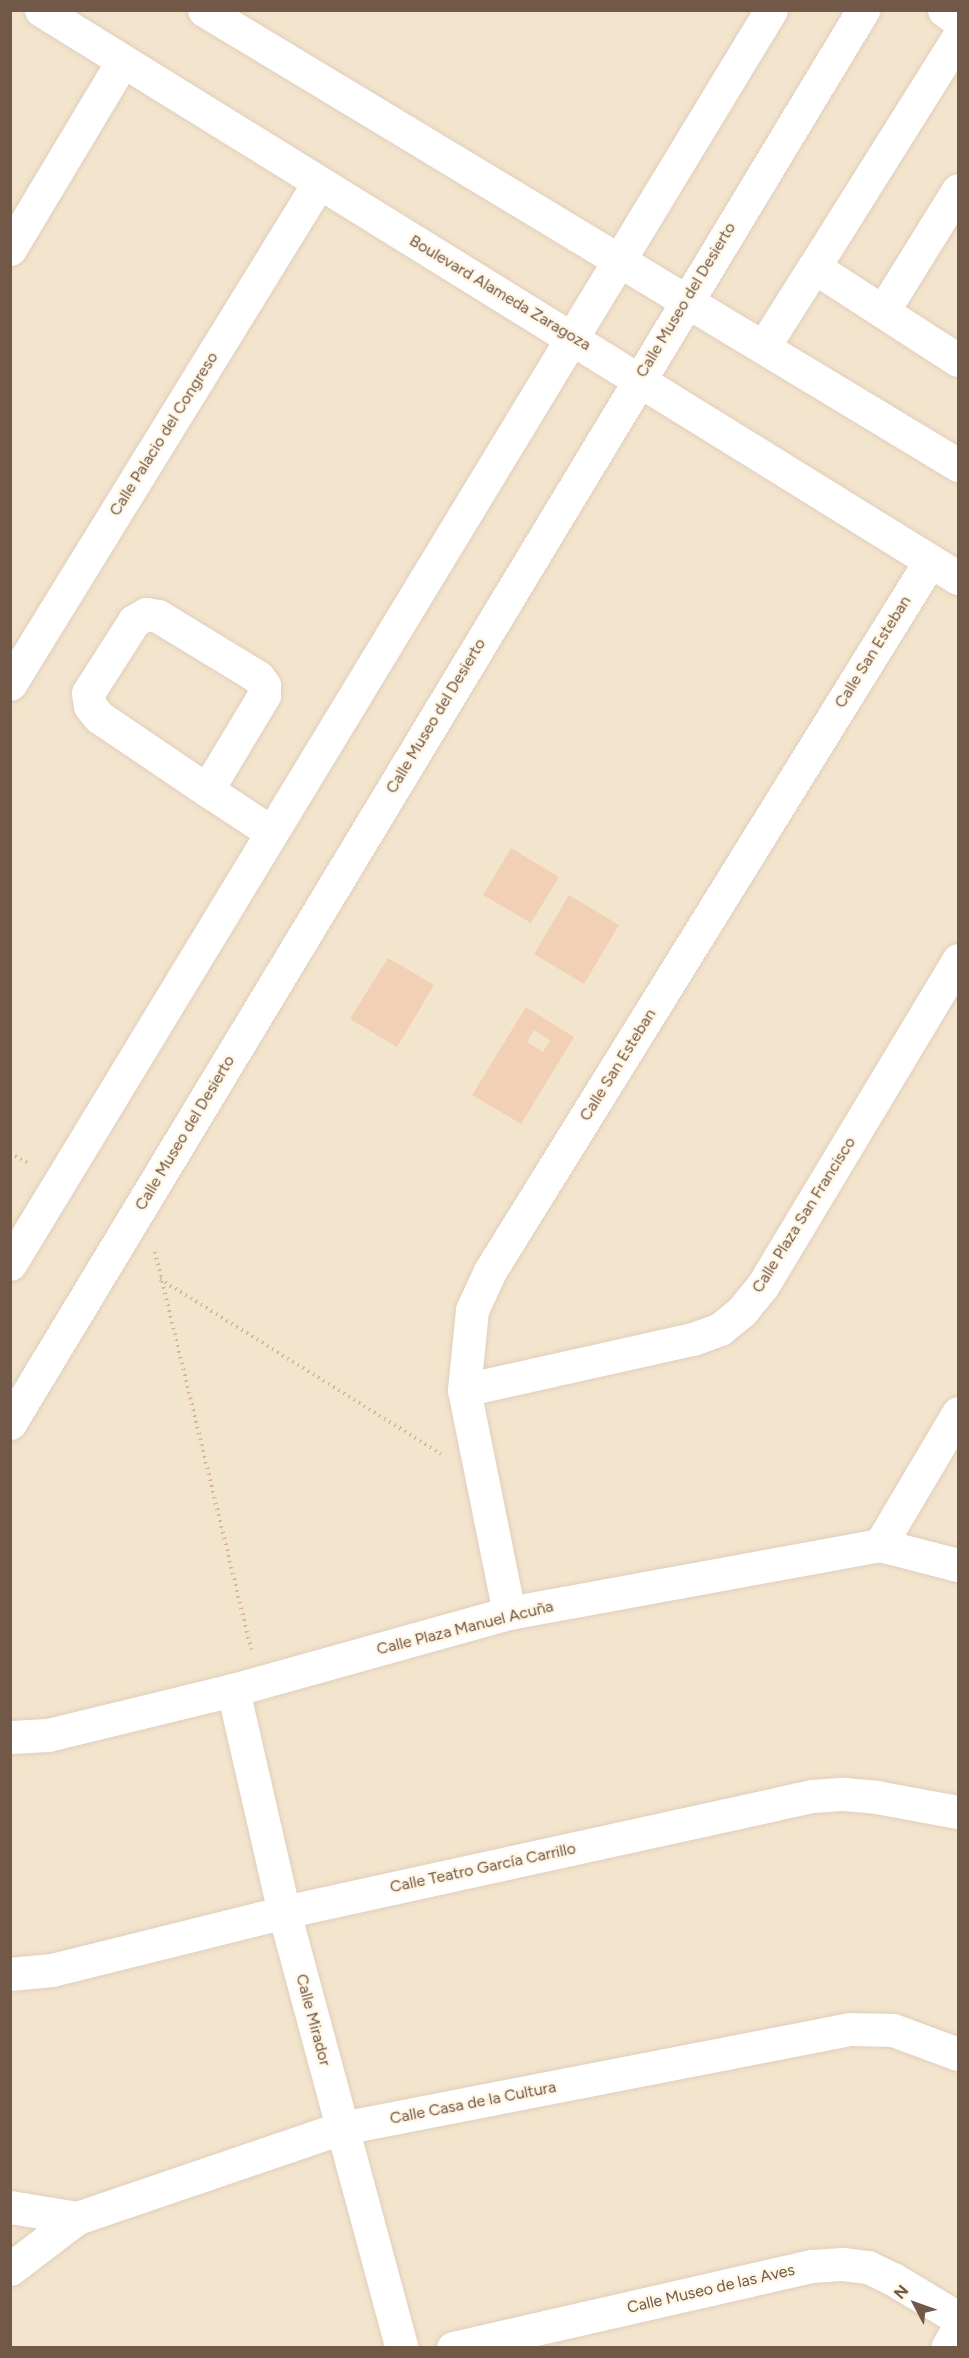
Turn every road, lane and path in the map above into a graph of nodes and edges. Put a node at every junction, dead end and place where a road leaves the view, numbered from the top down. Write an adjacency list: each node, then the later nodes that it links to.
1 (41, 10): 8 (street, Boulevard Alameda Zaragoza)
2 (204, 10): 12 (street)
3 (771, 10): 12 (street)
4 (863, 10): 14 (street, Calle Museo del Desierto)
5 (944, 10): 6 (street)
6 (958, 20)
7 (958, 37): 13 (street)
8 (122, 62): 9 (street, Boulevard Alameda Zaragoza); 11 (street)
9 (318, 184): 16 (street, Boulevard Alameda Zaragoza); 23 (street, Calle Palacio del Congreso)
10 (958, 190): 15 (street)
11 (10, 249)
12 (619, 258): 14 (street); 16 (street)
13 (814, 267): 15 (street); 17 (street)
14 (686, 299): 17 (street); 19 (street, Calle Museo del Desierto)
15 (883, 311): 18 (street)
16 (572, 336): 19 (street, Boulevard Alameda Zaragoza); 25 (street)
17 (764, 345): 20 (street)
18 (958, 360)
19 (639, 378): 21 (street, Boulevard Alameda Zaragoza); 27 (street, Calle Museo del Desierto)
20 (958, 465)
21 (930, 561): 22 (street, Boulevard Alameda Zaragoza); 30 (street, Calle San Esteban)
22 (958, 578)
23 (10, 684)
24 (207, 790): 24 (street); 25 (street)
25 (271, 832): 28 (street)
26 (958, 960): 30 (street, Calle Plaza San Francisco)
27 (145, 1200): 29 (path); 32 (street, Calle Museo del Desierto)
28 (10, 1264)
29 (160, 1279): 33 (path); 37 (path)
30 (464, 1390): 33 (street, Calle San Esteban)
31 (958, 1413): 34 (street)
32 (10, 1424)
33 (482, 1480): 36 (street, Calle San Esteban)
34 (880, 1545): 35 (street, Calle Plaza Manuel Acuña); 36 (street, Calle Plaza Manuel Acuña)
35 (958, 1565)
36 (509, 1613): 37 (street, Calle Plaza Manuel Acuña)
37 (246, 1686): 38 (street, Calle Plaza Manuel Acuña); 40 (street, Calle Mirador)
38 (10, 1737)
39 (958, 1812): 40 (street, Calle Teatro García Carrillo)
40 (284, 1912): 41 (street, Calle Teatro García Carrillo); 43 (street, Calle Mirador)
41 (10, 1974)
42 (958, 2054): 43 (street, Calle Casa de la Cultura)
43 (342, 2128): 45 (street, Calle Casa de la Cultura); 49 (street, Calle Mirador)
44 (10, 2206): 45 (street)
45 (77, 2218): 46 (street, Calle Casa de la Cultura)
46 (10, 2269)
47 (958, 2318): 50 (street, Calle Museo de las Aves)
48 (958, 2328): 51 (street)
49 (402, 2348)
50 (453, 2348)
51 (947, 2348)

